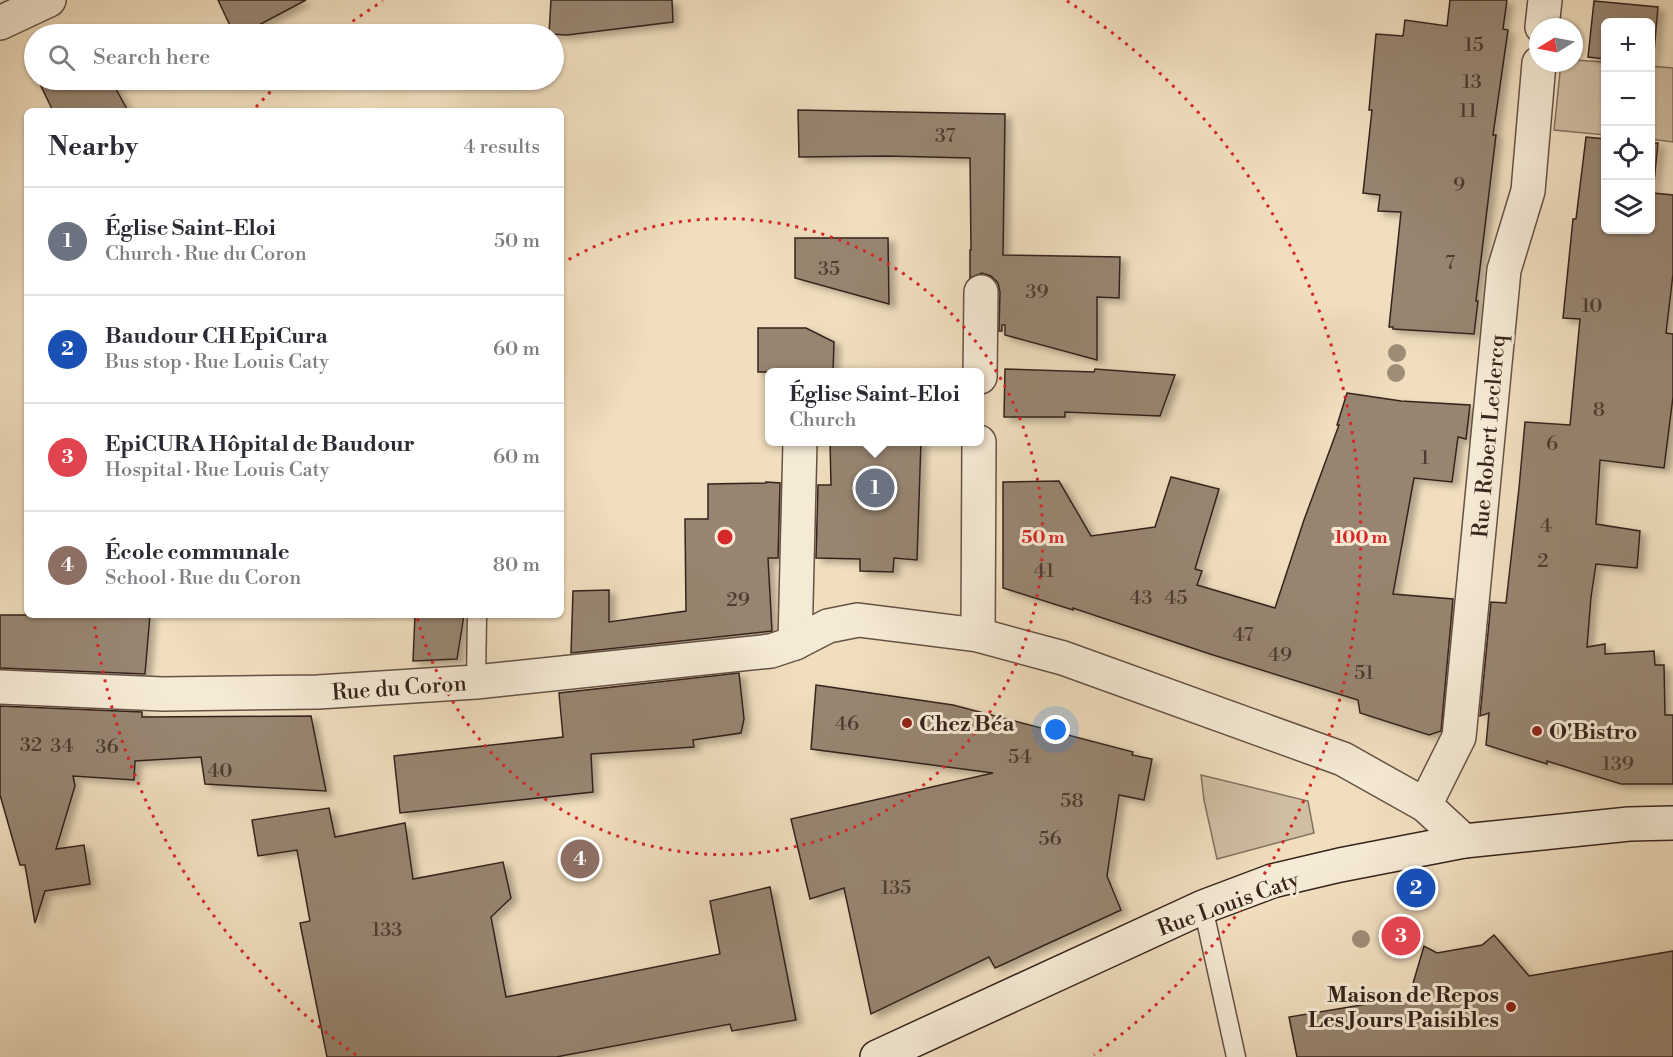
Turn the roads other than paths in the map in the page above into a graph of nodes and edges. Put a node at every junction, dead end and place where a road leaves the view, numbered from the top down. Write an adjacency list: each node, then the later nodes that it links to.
1 (49, 0): 4 (street)
2 (1545, 0): 3 (street)
3 (1543, 18)
4 (0, 24)
5 (1538, 72): 15 (street, Rue Robert Leclercq)
6 (981, 292): 7 (street)
7 (980, 368)
8 (800, 446): 12 (street)
9 (980, 446): 11 (street)
10 (477, 618): 13 (lane)
11 (978, 635): 12 (street, Rue du Coron); 15 (street, Rue du Coron)
12 (795, 643): 13 (street, Rue du Coron)
13 (476, 682): 14 (street, Rue du Coron)
14 (0, 687)
15 (1425, 805): 17 (street, Rue du Coron)
16 (1673, 823): 17 (street, Rue Louis Caty)
17 (1464, 841): 18 (street, Rue Louis Caty)
18 (1203, 907): 19 (street, Rue Louis Caty); 20 (lane)
19 (877, 1057)
20 (1236, 1057)

